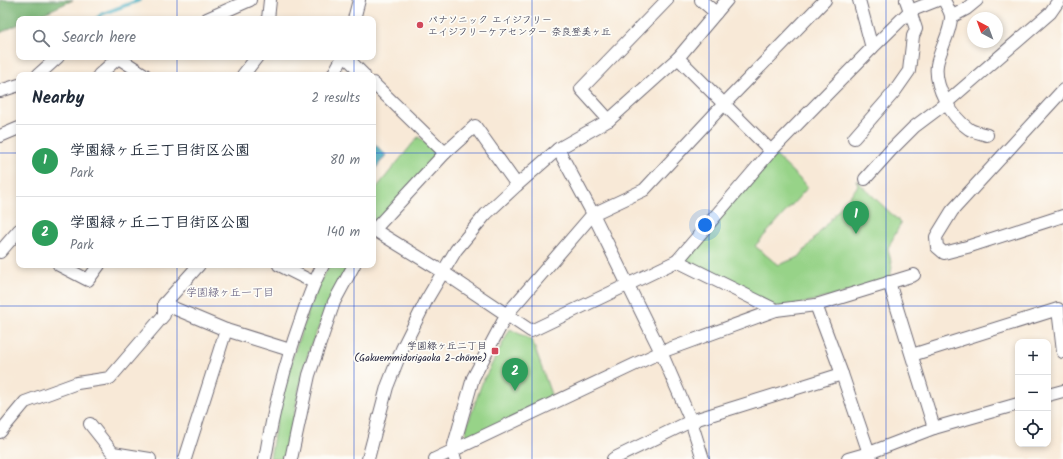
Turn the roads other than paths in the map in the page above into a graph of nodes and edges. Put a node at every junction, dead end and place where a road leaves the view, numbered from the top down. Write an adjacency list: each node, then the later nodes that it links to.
1 (250, 0): 15 (street)
2 (270, 0): 16 (street)
3 (359, 0): 17 (street)
4 (667, 0): 39 (street)
5 (701, 0): 14 (street)
6 (728, 0): 14 (street)
7 (825, 0): 38 (street)
8 (859, 0): 19 (street)
9 (938, 0): 13 (street)
10 (944, 0): 18 (street)
11 (977, 0): 18 (street)
12 (1059, 0): 37 (street)
13 (908, 5): 19 (street); 43 (street)
14 (716, 13): 20 (street)
15 (214, 16)
16 (268, 16)
17 (355, 16)
18 (951, 17): 37 (street)
19 (872, 48): 45 (street)
20 (678, 58): 38 (street); 39 (street)
21 (55, 60): 27 (street)
22 (115, 60): 28 (street)
23 (122, 60): 29 (street)
24 (255, 60): 30 (street)
25 (342, 60): 31 (street)
26 (347, 60): 32 (street)
27 (41, 72)
28 (102, 72)
29 (140, 72)
30 (245, 72)
31 (335, 72)
32 (361, 72)
33 (16, 86): 36 (street)
34 (376, 86): 46 (street)
35 (1063, 90): 50 (street)
36 (0, 91)
37 (946, 103): 41 (street); 47 (street)
38 (724, 104): 45 (street); 49 (street)
39 (609, 120): 44 (street)
40 (16, 129): 42 (street)
41 (987, 134)
42 (0, 136)
43 (854, 138)
44 (558, 149): 48 (street); 49 (street)
45 (771, 151): 55 (street)
46 (445, 153): 48 (street); 51 (street)
47 (866, 178)
48 (517, 185): 62 (street)
49 (593, 214): 66 (street); 71 (street)
50 (1063, 216)
51 (376, 227)
52 (376, 232): 62 (street)
53 (14, 243): 54 (street)
54 (0, 252)
55 (677, 261): 66 (street); 70 (street)
56 (65, 268): 57 (street)
57 (97, 268)
58 (191, 268): 67 (street)
59 (286, 268): 64 (street)
60 (322, 268): 64 (street)
61 (352, 268): 90 (street)
62 (443, 272): 71 (street); 91 (street)
63 (914, 275): 65 (street)
64 (314, 282): 73 (street)
65 (889, 282): 68 (street); 76 (street)
66 (627, 284): 71 (street); 74 (street)
67 (164, 304): 72 (street); 84 (street)
68 (816, 305): 70 (street); 77 (street)
69 (1060, 308): 75 (street); 76 (street)
70 (776, 310): 74 (street)
71 (507, 314): 85 (street)
72 (226, 330): 73 (street); 88 (street)
73 (290, 350): 89 (street)
74 (661, 352): 81 (street); 85 (street)
75 (1063, 352)
76 (912, 355): 83 (street)
77 (842, 374): 81 (street); 86 (street)
78 (1063, 391): 79 (street)
79 (1051, 394)
80 (1015, 405): 83 (street)
81 (691, 421): 93 (street); 94 (street)
82 (90, 424): 87 (street)
83 (934, 428): 86 (street)
84 (0, 432)
85 (454, 455): 92 (street)
86 (870, 456): 95 (street)
87 (150, 459)
88 (185, 459)
89 (265, 459)
90 (292, 459)
91 (368, 459)
92 (435, 459)
93 (613, 459)
94 (703, 459)
95 (848, 459)

